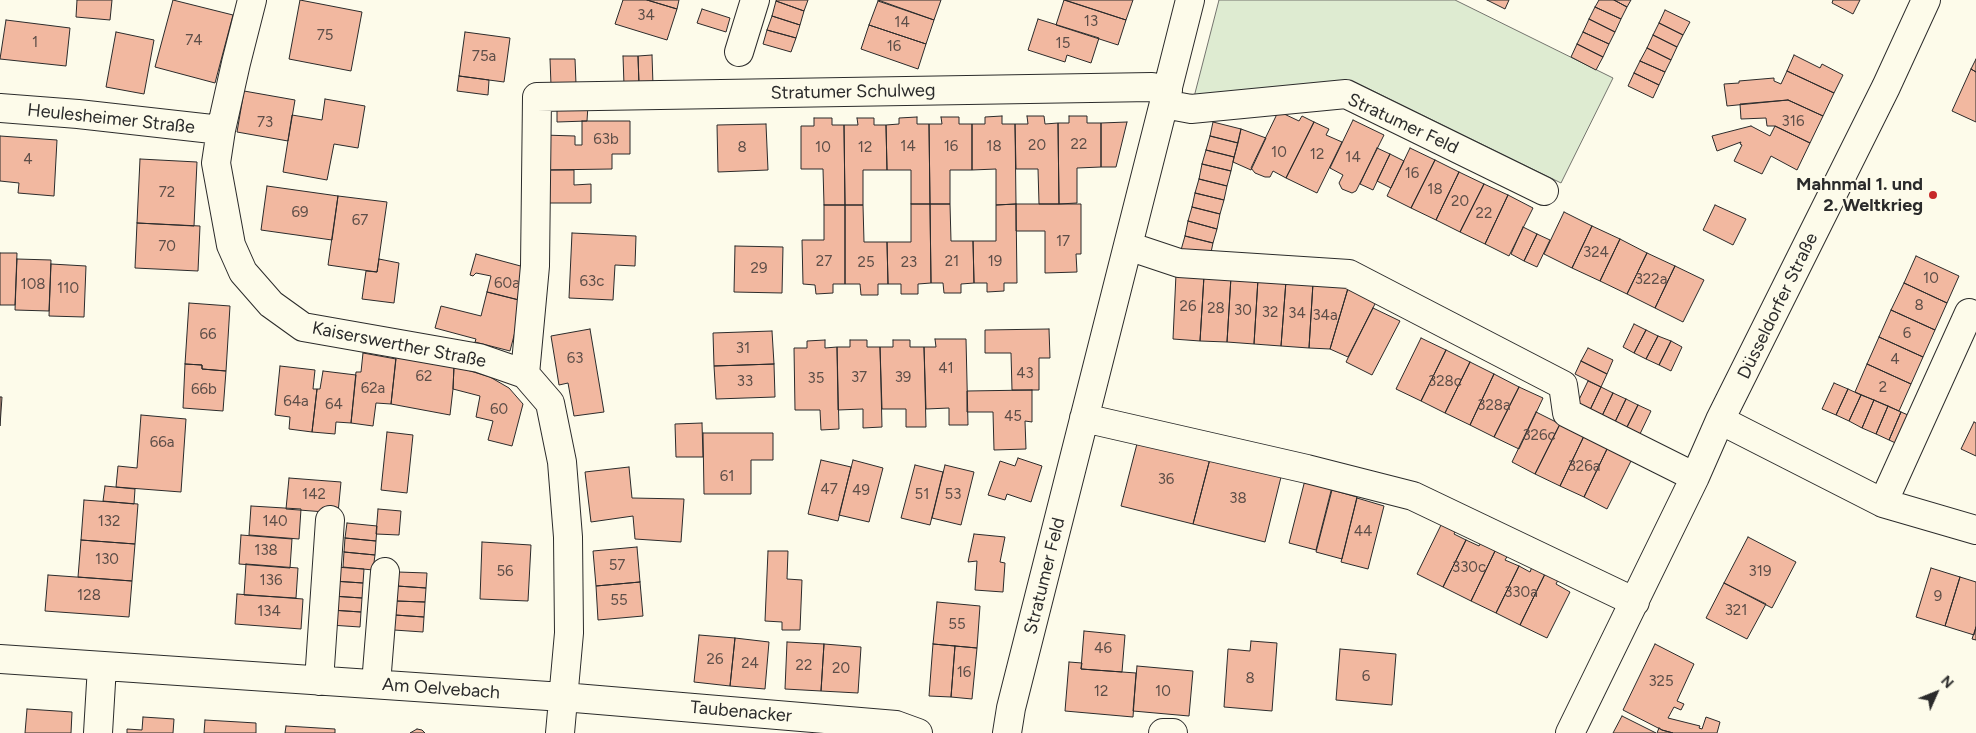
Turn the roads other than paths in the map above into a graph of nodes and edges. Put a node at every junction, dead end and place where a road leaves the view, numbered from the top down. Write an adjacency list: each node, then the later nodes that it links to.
1 (252, 0): 8 (street, Kaiserswerther Straße)
2 (755, 0): 5 (street)
3 (1190, 0): 6 (street, Stratumer Feld)
4 (1926, 0): 14 (street, Düsseldorfer Straße)
5 (739, 52)
6 (1166, 97): 9 (street, Stratumer Feld); 10 (street, Stratumer Feld); 12 (street, Stratumer Schulweg)
7 (0, 108): 8 (street, Heulesheimer Straße)
8 (221, 130): 12 (street, Kaiserswerther Straße)
9 (1544, 191)
10 (1128, 246): 13 (street, Stratumer Feld); 15 (street)
11 (1969, 313): 16 (street)
12 (525, 374): 25 (street)
13 (1084, 418): 20 (street); 29 (street, Stratumer Feld)
14 (1720, 420): 15 (street, Düsseldorfer Straße); 16 (street)
15 (1695, 477): 20 (street, Düsseldorfer Straße)
16 (1883, 503): 18 (street)
17 (330, 520): 23 (street)
18 (1976, 530)
19 (385, 572): 24 (street)
20 (1635, 602): 32 (street, Düsseldorfer Straße)
21 (0, 659): 22 (street, Am Oelvebach)
22 (102, 666): 23 (street, Am Oelvebach); 26 (street)
23 (319, 681): 24 (street, Am Oelvebach)
24 (376, 684): 25 (street, Am Oelvebach)
25 (563, 697): 27 (street); 28 (street, Taubenacker)
26 (98, 733)
27 (560, 733)
28 (918, 733)
29 (1007, 733)
30 (1163, 733): 31 (street)
31 (1173, 733)
32 (1570, 733)

